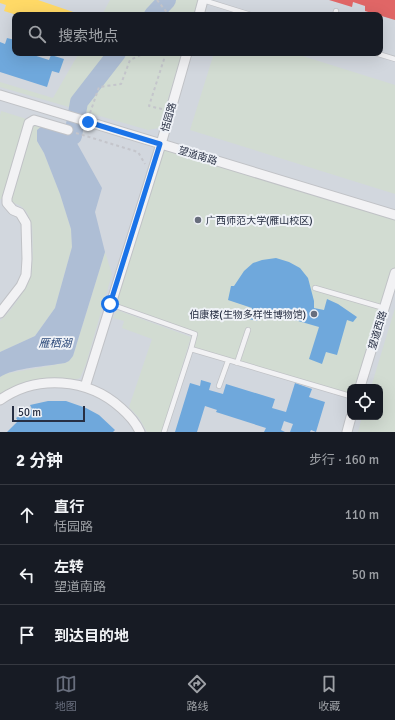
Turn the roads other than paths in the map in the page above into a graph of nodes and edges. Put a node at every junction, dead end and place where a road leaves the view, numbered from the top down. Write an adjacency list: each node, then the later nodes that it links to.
1 (203, 0): 3 (lane); 4 (street)
2 (221, 0): 3 (lane)
3 (220, 5): 5 (lane)
4 (199, 12)
5 (242, 12)
6 (383, 55): 8 (lane)
7 (186, 56): 11 (street, 恬园路)
8 (395, 59)
9 (1, 98): 11 (street, 望道南路)
10 (68, 130): 12 (street)
11 (160, 144): 13 (street, 望道南路); 16 (street, 恬园路)
12 (4, 202): 18 (street)
13 (395, 215)
14 (395, 272): 17 (street, 望道西路)
15 (315, 288): 17 (lane)
16 (110, 304): 20 (lane); 25 (street, 恬园路)
17 (384, 308): 23 (street, 望道西路)
18 (0, 313)
19 (248, 330): 22 (lane)
20 (190, 349): 21 (lane); 30 (lane)
21 (228, 360): 22 (lane); 24 (lane)
22 (237, 363): 26 (lane)
23 (361, 384)
24 (219, 386)
25 (85, 387): 27 (street); 29 (street)
26 (347, 395)
27 (0, 400)
28 (350, 420): 31 (street)
29 (140, 432)
30 (164, 432)
31 (347, 432)

